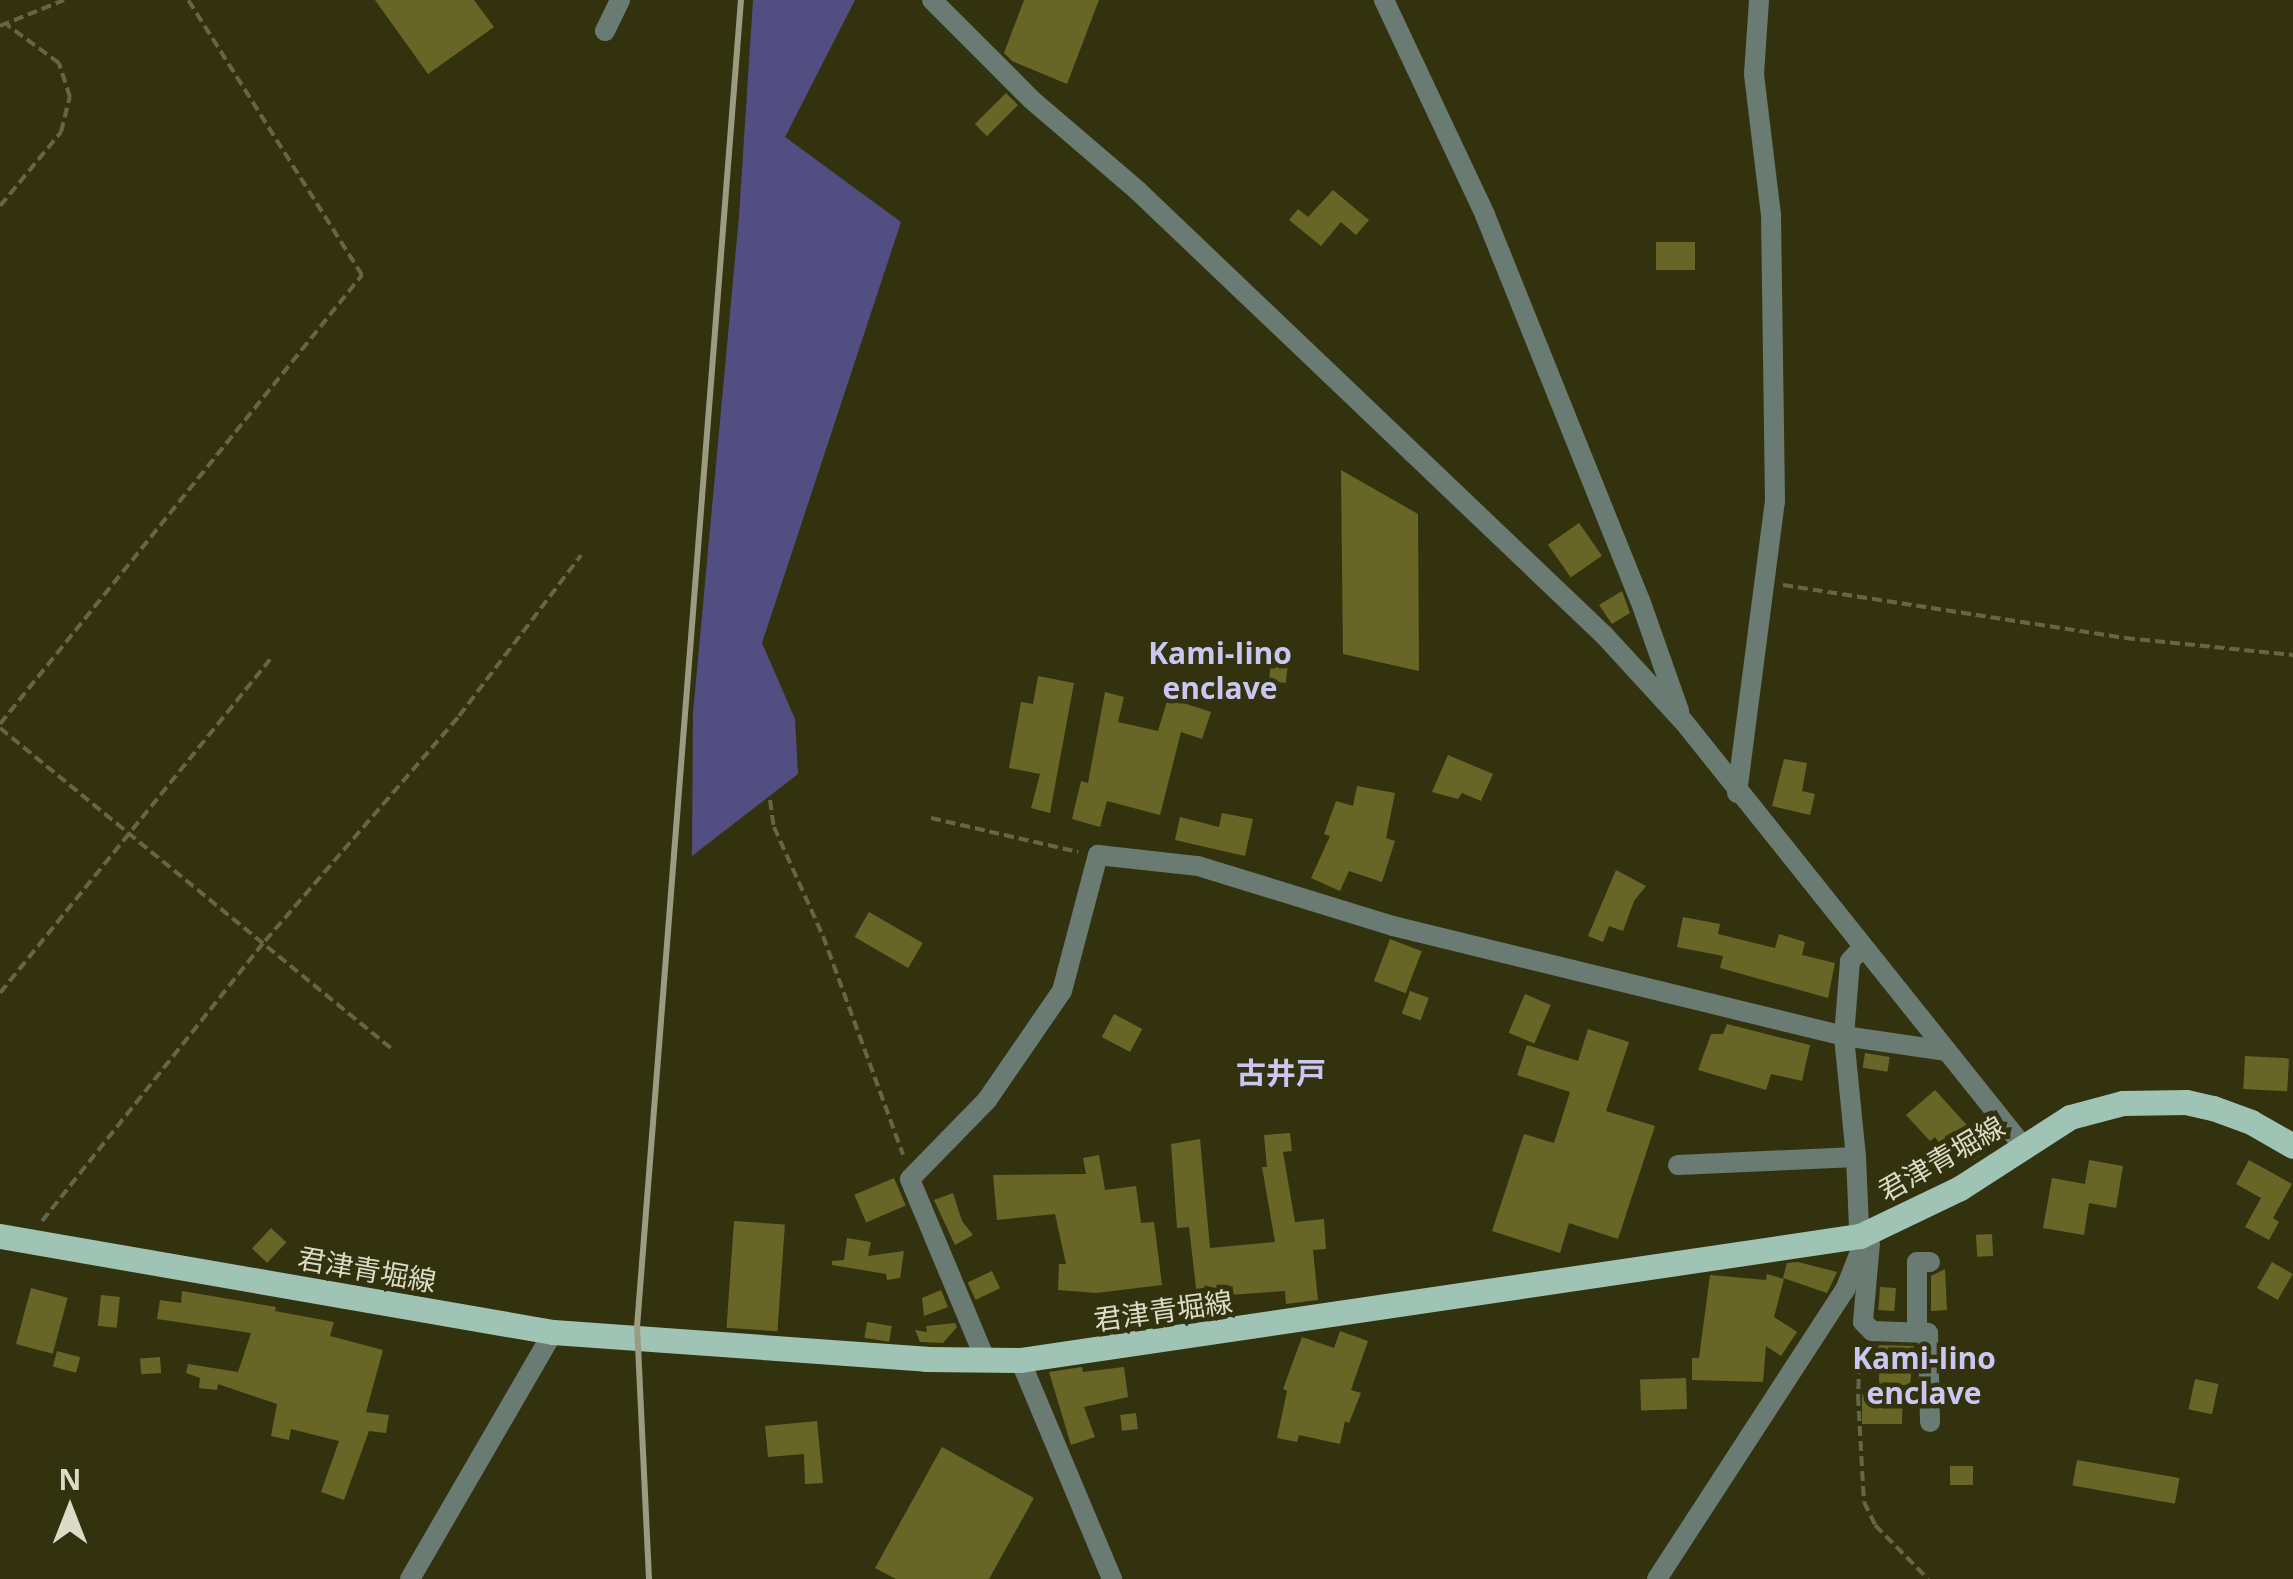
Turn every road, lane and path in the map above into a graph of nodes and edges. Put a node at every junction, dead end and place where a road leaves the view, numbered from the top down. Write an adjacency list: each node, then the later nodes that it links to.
1 (64, 0): 7 (path)
2 (188, 0): 15 (path)
3 (620, 0): 8 (street)
4 (932, 0): 14 (street)
5 (1384, 0): 14 (street)
6 (1759, 0): 11 (street)
7 (4, 26): 9 (path)
8 (605, 31)
9 (0, 206)
10 (581, 554): 21 (path)
11 (1766, 582): 12 (path); 16 (street)
12 (2293, 655)
13 (270, 659): 19 (path)
14 (1684, 722): 16 (street)
15 (0, 726): 19 (path)
16 (1737, 793): 22 (street)
17 (770, 800): 31 (path)
18 (932, 818): 20 (path)
19 (132, 835): 21 (path); 23 (path)
20 (1098, 855): 24 (street); 31 (street)
21 (265, 941): 25 (path); 34 (path)
22 (1861, 949): 24 (street); 26 (street)
23 (0, 993)
24 (1844, 1036): 26 (street); 29 (street)
25 (392, 1049)
26 (1948, 1051): 27 (street)
27 (2023, 1146): 28 (main road, 君津青堀線); 32 (main road, 君津青堀線)
28 (2293, 1146)
29 (1856, 1157): 30 (street); 32 (street)
30 (1678, 1165)
31 (910, 1179): 40 (street)
32 (1866, 1233): 36 (street); 39 (main road, 君津青堀線); 44 (street)
33 (0, 1236): 34 (main road, 君津青堀線)
34 (26, 1240): 37 (main road, 君津青堀線)
35 (1930, 1262): 38 (street)
36 (1863, 1322): 38 (street); 45 (path)
37 (553, 1332): 40 (main road, 君津青堀線); 42 (street)
38 (1923, 1333): 41 (street)
39 (1020, 1360): 40 (main road, 君津青堀線); 43 (street)
40 (986, 1361)
41 (1930, 1422)
42 (410, 1579)
43 (1112, 1579)
44 (1657, 1579)
45 (1928, 1579)

